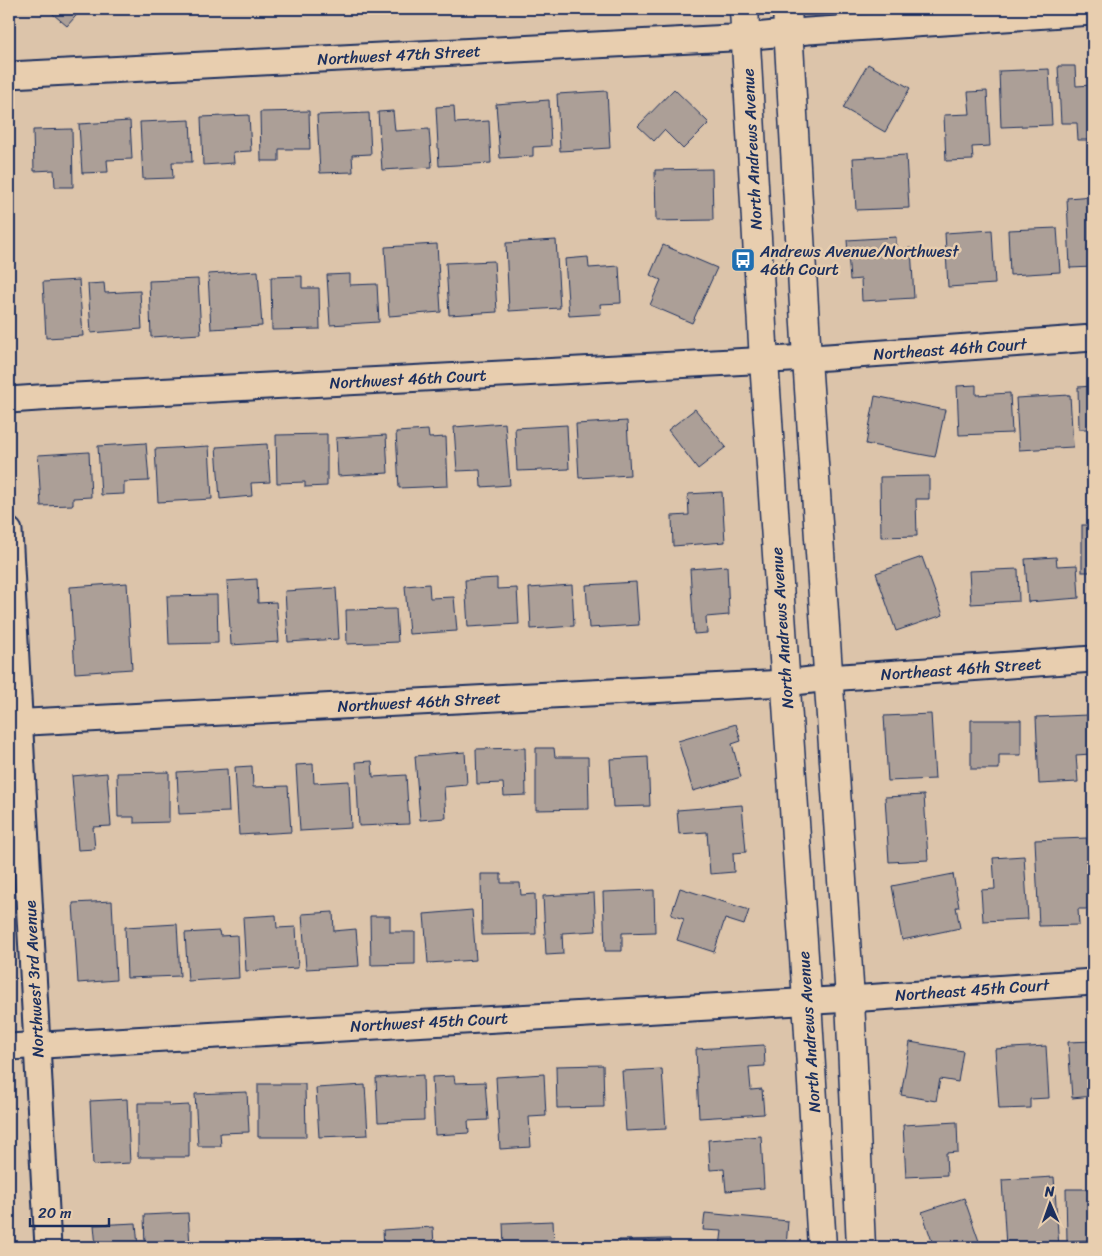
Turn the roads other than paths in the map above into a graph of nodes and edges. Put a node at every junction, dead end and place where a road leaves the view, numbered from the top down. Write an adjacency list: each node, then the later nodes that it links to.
1 (744, 9): 4 (main road, North Andrews Avenue)
2 (1093, 12): 3 (street, Northwest 47th Street)
3 (788, 21): 4 (street, Northwest 47th Street); 7 (main road)
4 (745, 37): 5 (street, Northwest 47th Street); 8 (main road, North Andrews Avenue)
5 (9, 75)
6 (1093, 338): 7 (street, Northeast 46th Court)
7 (807, 358): 8 (street, Northwest 46th Court); 12 (main road)
8 (764, 361): 9 (street, Northwest 46th Court); 13 (main road, North Andrews Avenue)
9 (9, 400)
10 (9, 531): 14 (street, Northwest 3rd Avenue)
11 (1093, 660): 12 (street, Northeast 46th Street)
12 (829, 678): 13 (street, Northwest 46th Street); 16 (main road)
13 (785, 683): 14 (street, Northwest 46th Street); 17 (main road, North Andrews Avenue)
14 (14, 723): 18 (street, Northwest 3rd Avenue)
15 (1093, 982): 16 (street, Northeast 45th Court)
16 (850, 999): 17 (street, Northwest 45th Court); 22 (main road)
17 (807, 1001): 18 (street, Northwest 45th Court); 21 (main road, North Andrews Avenue)
18 (38, 1045): 19 (street, Northwest 45th Court); 20 (street, Northwest 3rd Avenue)
19 (9, 1047)
20 (48, 1247)
21 (822, 1247)
22 (860, 1247)

